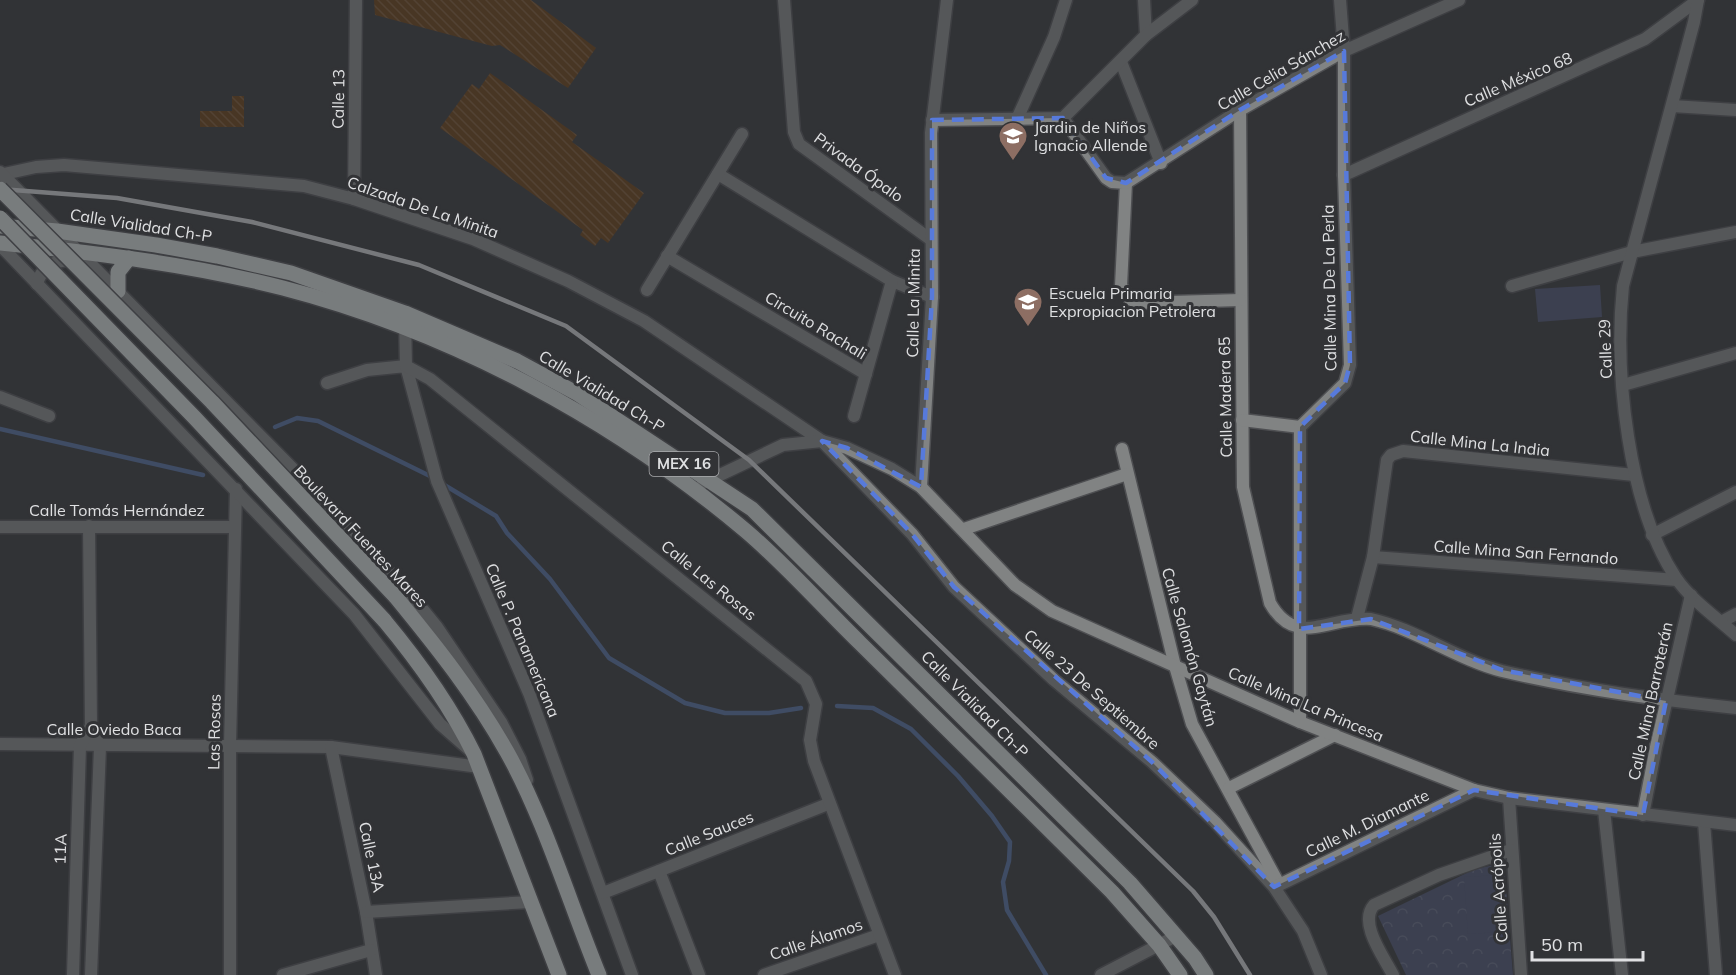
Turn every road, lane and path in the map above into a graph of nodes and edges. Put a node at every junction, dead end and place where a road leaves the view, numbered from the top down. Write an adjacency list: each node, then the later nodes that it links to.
1 (356, 0): 26 (street, Calle 13)
2 (784, 0): 31 (street, Privada Ópalo)
3 (947, 0): 18 (street, Calle La Minita)
4 (1066, 0): 17 (street)
5 (1144, 0): 10 (street)
6 (1192, 0): 10 (street)
7 (1340, 0): 11 (street, Calle Mina De La Perla)
8 (1459, 0): 11 (street, Calle Celia Sánchez)
9 (1698, 0): 13 (street, Calle 29); 23 (street, Calle México 68)
10 (1146, 35): 12 (street)
11 (1344, 51): 14 (street, Calle Celia Sánchez); 23 (street, Calle Mina De La Perla)
12 (1121, 62): 16 (street); 20 (street)
13 (1672, 106): 15 (street); 34 (street, Calle 29)
14 (1240, 110): 20 (street, Calle Celia Sánchez); 44 (street, Calle Madera 65)
15 (1736, 110)
16 (1063, 118): 17 (street); 24 (street)
17 (1017, 119): 18 (street)
18 (932, 120): 31 (street, Calle La Minita)
19 (742, 134): 22 (street)
20 (1161, 162): 24 (street, Calle Celia Sánchez)
21 (1, 173): 26 (street, Calzada De La Minita); 29 (street)
22 (718, 174): 35 (street); 38 (street)
23 (1344, 175): 55 (street, Calle Mina De La Perla)
24 (1126, 183): 44 (street)
25 (0, 189): 92 (main road, Boulevard Fuentes Mares, bridge)
26 (354, 199): 56 (street, Calzada De La Minita)
27 (0, 218): 89 (main road, bridge)
28 (0, 226): 29 (main road, Calle Vialidad Ch-P / MEX 16)
29 (57, 231): 33 (street); 45 (main road, Calle Vialidad Ch-P / MEX 16)
30 (1736, 232): 34 (street)
31 (930, 239): 43 (street, Calle La Minita)
32 (0, 244): 33 (main road, Calle Vialidad Ch-P / MEX 16); 39 (street)
33 (78, 251): 36 (main road, Calle Vialidad Ch-P / MEX 16); 37 (street)
34 (1632, 252): 40 (street); 50 (street, Calle 29)
35 (667, 256): 41 (street); 48 (street, Circuito Rachali)
36 (129, 258): 42 (main road); 45 (main road, Calle Vialidad Ch-P / MEX 16)
37 (89, 262): 39 (street); 42 (street)
38 (891, 281): 43 (street); 48 (street, Circuito Rachali)
39 (37, 284): 62 (street)
40 (1512, 286)
41 (646, 290)
42 (118, 291): 92 (street)
43 (932, 297): 61 (street, Calle La Minita)
44 (1240, 300): 54 (street, Calle Madera 65)
45 (405, 321): 47 (street, Calle P. Panamericana); 60 (main road, Calle Vialidad Ch-P / MEX 16); 63 (main road, Calle Vialidad Ch-P / MEX 16)
46 (1736, 354): 50 (street)
47 (406, 366): 49 (street); 94 (street, Calle Las Rosas); 102 (street, Calle P. Panamericana)
48 (866, 374): 53 (street)
49 (327, 383)
50 (1623, 385): 59 (street, Calle 29)
51 (0, 397): 52 (street)
52 (49, 416)
53 (854, 416)
54 (1242, 420): 55 (street); 76 (street, Calle Madera 65)
55 (1300, 427): 76 (street)
56 (822, 441): 60 (street, Calzada De La Minita); 61 (street, Calzada De La Minita); 101 (street, Calle 23 De Septiembre)
57 (1122, 449): 58 (street, Calle Salomón Gaytán)
58 (1127, 474): 68 (street); 78 (street, Calle Salomón Gaytán)
59 (1634, 475): 69 (street, Calle 29); 70 (street, Calle Mina La India)
60 (707, 480): 63 (street, Calzada De La Minita); 106 (main road, Calle Vialidad Ch-P / MEX 16)
61 (921, 486): 68 (street, Calle Mina La Princesa)
62 (236, 489): 67 (street, Las Rosas); 89 (street)
63 (693, 491): 107 (main road, Calle Vialidad Ch-P / MEX 16)
64 (1736, 492): 69 (street)
65 (89, 526): 66 (street, Calle Tomás Hernández); 67 (street, Calle Tomás Hernández); 82 (street, 11A)
66 (0, 527)
67 (234, 527): 85 (street, Las Rosas)
68 (964, 529): 78 (street, Calle Mina La Princesa)
69 (1652, 535): 71 (street, Calle 29)
70 (1373, 557): 71 (street, Calle Mina San Fernando); 74 (street, Calle Mina La India)
71 (1677, 580): 72 (street, Calle 29)
72 (1691, 595): 75 (street, Calle 29); 79 (street, Calle Mina Barroterán)
73 (1736, 614): 75 (street)
74 (1357, 618): 76 (street); 79 (street)
75 (1721, 622): 77 (street, Calle 29)
76 (1299, 629): 81 (street)
77 (1736, 635)
78 (1175, 666): 81 (street, Calle Mina La Princesa); 90 (street, Calle Salomón Gaytán)
79 (1666, 700): 80 (street); 96 (street, Calle Mina Barroterán)
80 (1736, 708)
81 (1300, 722): 83 (street, Calle Mina La Princesa)
82 (91, 726): 86 (street, 11A); 87 (street, 11A)
83 (1335, 735): 90 (street); 91 (street, Calle Mina La Princesa)
84 (0, 744): 86 (street, Calle Oviedo Baca)
85 (230, 745): 87 (street, Calle Oviedo Baca); 88 (street, Calle Oviedo Baca); 111 (street, Las Rosas)
86 (80, 746): 87 (street, Calle Oviedo Baca); 109 (street, 11A)
87 (100, 747): 110 (street)
88 (331, 747): 89 (street, Calle Oviedo Baca); 104 (street, Calle 13A)
89 (477, 761): 103 (main road)
90 (1229, 789): 101 (street, Calle Salomón Gaytán)
91 (1474, 790): 93 (street, Calle Mina La Princesa); 101 (street, Calle M. Diamante)
92 (527, 793): 115 (main road, Boulevard Fuentes Mares)
93 (1509, 798): 95 (street, Calle Mina La Princesa); 99 (street, Calle Acrópolis)
94 (828, 804): 100 (street, Calle Sauces); 105 (street, Calle Las Rosas)
95 (1604, 810): 96 (street, Calle Mina La Princesa); 126 (street)
96 (1643, 815): 97 (street, Calle Mina La Princesa)
97 (1704, 822): 98 (street, Calle Mina La Princesa); 127 (street)
98 (1736, 825)
99 (1511, 850): 124 (street); 125 (street, Calle Acrópolis)
100 (659, 871): 102 (street, Calle Sauces); 117 (street)
101 (1276, 885): 123 (street, Calle 23 De Septiembre)
102 (603, 893): 116 (street, Calle P. Panamericana)
103 (530, 902): 104 (street); 114 (main road)
104 (366, 912): 108 (street, Calle 13A)
105 (879, 935): 118 (street, Calle Álamos); 119 (street, Calle Las Rosas)
106 (1176, 936): 107 (street); 122 (main road, Calle Vialidad Ch-P / MEX 16)
107 (1159, 945): 120 (street); 121 (main road, Calle Vialidad Ch-P / MEX 16)
108 (371, 950): 112 (street); 113 (street, Calle 13A)
109 (73, 975)
110 (91, 975)
111 (230, 975)
112 (283, 975)
113 (376, 975)
114 (559, 975)
115 (598, 975)
116 (632, 975)
117 (699, 975)
118 (764, 975)
119 (896, 975)
120 (1101, 975)
121 (1180, 975)
122 (1206, 975)
123 (1321, 975)
124 (1393, 975)
125 (1521, 975)
126 (1622, 975)
127 (1716, 975)

